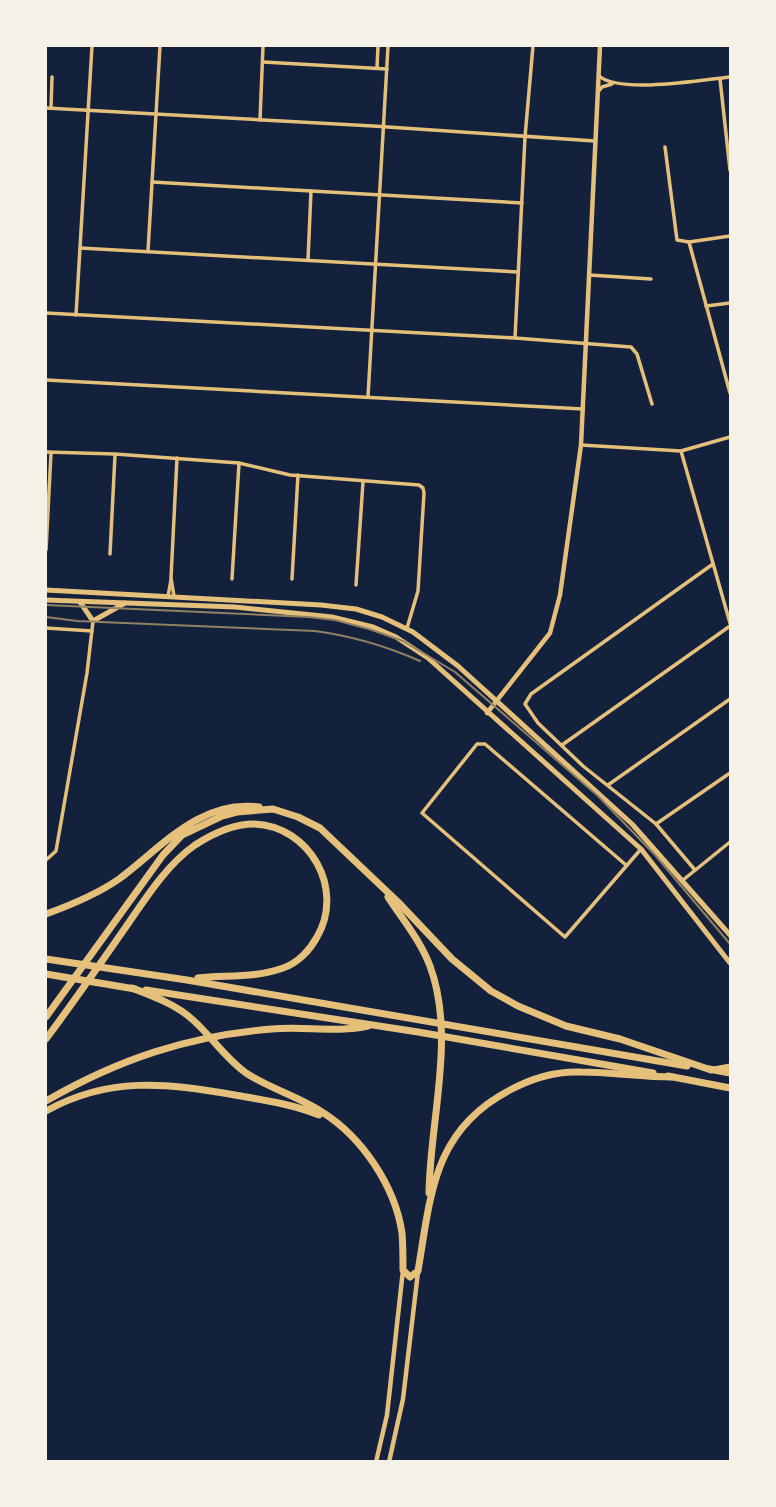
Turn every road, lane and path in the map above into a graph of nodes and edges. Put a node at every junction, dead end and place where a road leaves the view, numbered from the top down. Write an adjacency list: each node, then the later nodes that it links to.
1 (92, 46): 19 (street)
2 (166, 46): 8 (street)
3 (263, 46): 9 (street)
4 (378, 46): 10 (street)
5 (388, 46): 11 (street)
6 (533, 46): 23 (street)
7 (600, 46): 12 (street)
8 (160, 47): 20 (street)
9 (263, 62): 10 (street); 21 (street)
10 (377, 68): 11 (street)
11 (387, 69): 22 (street)
12 (598, 75): 16 (street); 17 (street)
13 (52, 76): 18 (street)
14 (730, 77): 15 (street)
15 (720, 78): 16 (street); 26 (street)
16 (617, 83): 17 (street)
17 (597, 94): 24 (street)
18 (48, 108): 19 (street)
19 (89, 110): 20 (street); 33 (street)
20 (156, 115): 21 (street); 27 (street)
21 (260, 120): 22 (street)
22 (383, 127): 23 (street); 29 (street)
23 (525, 137): 24 (street); 30 (street)
24 (595, 141): 38 (street)
25 (665, 147): 32 (street)
26 (730, 170)
27 (152, 182): 28 (street); 34 (street)
28 (310, 191): 29 (street); 35 (street)
29 (379, 195): 30 (street); 36 (street)
30 (522, 203): 37 (street)
31 (730, 236): 32 (street)
32 (689, 242): 41 (street)
33 (80, 248): 34 (street); 43 (street)
34 (148, 251): 35 (street)
35 (308, 260): 36 (street)
36 (375, 264): 37 (street); 44 (street)
37 (518, 272): 45 (street)
38 (589, 275): 39 (street); 46 (street)
39 (651, 279)
40 (730, 303): 41 (street)
41 (706, 306): 48 (street)
42 (46, 313): 43 (street)
43 (76, 315): 44 (street)
44 (371, 331): 45 (street); 51 (street)
45 (515, 338): 46 (street)
46 (586, 343): 52 (street); 53 (street)
47 (730, 370): 48 (street)
48 (724, 371): 50 (street)
49 (46, 380): 51 (street)
50 (730, 393)
51 (368, 397): 53 (street)
52 (652, 404)
53 (583, 408): 55 (street)
54 (730, 437): 56 (street)
55 (581, 445): 56 (street); 81 (street)
56 (681, 451): 66 (street)
57 (46, 452): 58 (street)
58 (51, 453): 59 (street); 64 (street)
59 (115, 454): 60 (street); 65 (street)
60 (177, 458): 61 (street); 71 (street)
61 (239, 463): 62 (street); 67 (street)
62 (298, 475): 63 (street); 68 (street)
63 (364, 481): 69 (street); 78 (street)
64 (46, 550)
65 (110, 554)
66 (713, 564): 76 (street); 83 (street)
67 (232, 579)
68 (292, 579)
69 (356, 585)
70 (46, 590): 71 (main road)
71 (171, 598): 78 (main road)
72 (46, 600): 73 (main road)
73 (80, 602): 74 (main road); 75 (main road)
74 (126, 603): 75 (main road); 82 (main road)
75 (93, 621): 79 (street)
76 (730, 625): 83 (street)
77 (46, 628): 79 (street)
78 (407, 628): 81 (main road)
79 (92, 631): 90 (street)
80 (730, 699): 85 (street)
81 (498, 700): 82 (street); 93 (main road)
82 (487, 713): 89 (main road)
83 (562, 746): 85 (street)
84 (730, 774): 87 (street)
85 (608, 785): 87 (street)
86 (273, 809): 94 (highway); 95 (highway); 102 (highway)
87 (656, 824): 92 (street)
88 (730, 842): 92 (street)
89 (640, 849): 91 (street); 98 (main road)
90 (46, 860)
91 (626, 866): 91 (street)
92 (695, 870): 93 (street)
93 (682, 880): 96 (main road)
94 (380, 885): 106 (highway); 113 (highway)
95 (46, 914)
96 (730, 935)
97 (46, 959): 100 (highway)
98 (730, 963)
99 (46, 974): 101 (highway)
100 (187, 980): 104 (highway); 106 (highway)
101 (132, 988): 103 (highway); 112 (highway)
102 (46, 1017)
103 (372, 1025): 108 (highway); 110 (highway)
104 (46, 1039)
105 (730, 1066): 106 (main road)
106 (711, 1070): 107 (highway)
107 (730, 1073)
108 (672, 1077): 109 (highway); 113 (highway)
109 (730, 1088)
110 (46, 1101)
111 (46, 1111): 112 (highway)
112 (333, 1120): 114 (highway)
113 (429, 1211): 115 (highway)
114 (403, 1270): 115 (highway); 116 (street)
115 (418, 1271): 117 (street)
116 (376, 1461)
117 (389, 1461)

